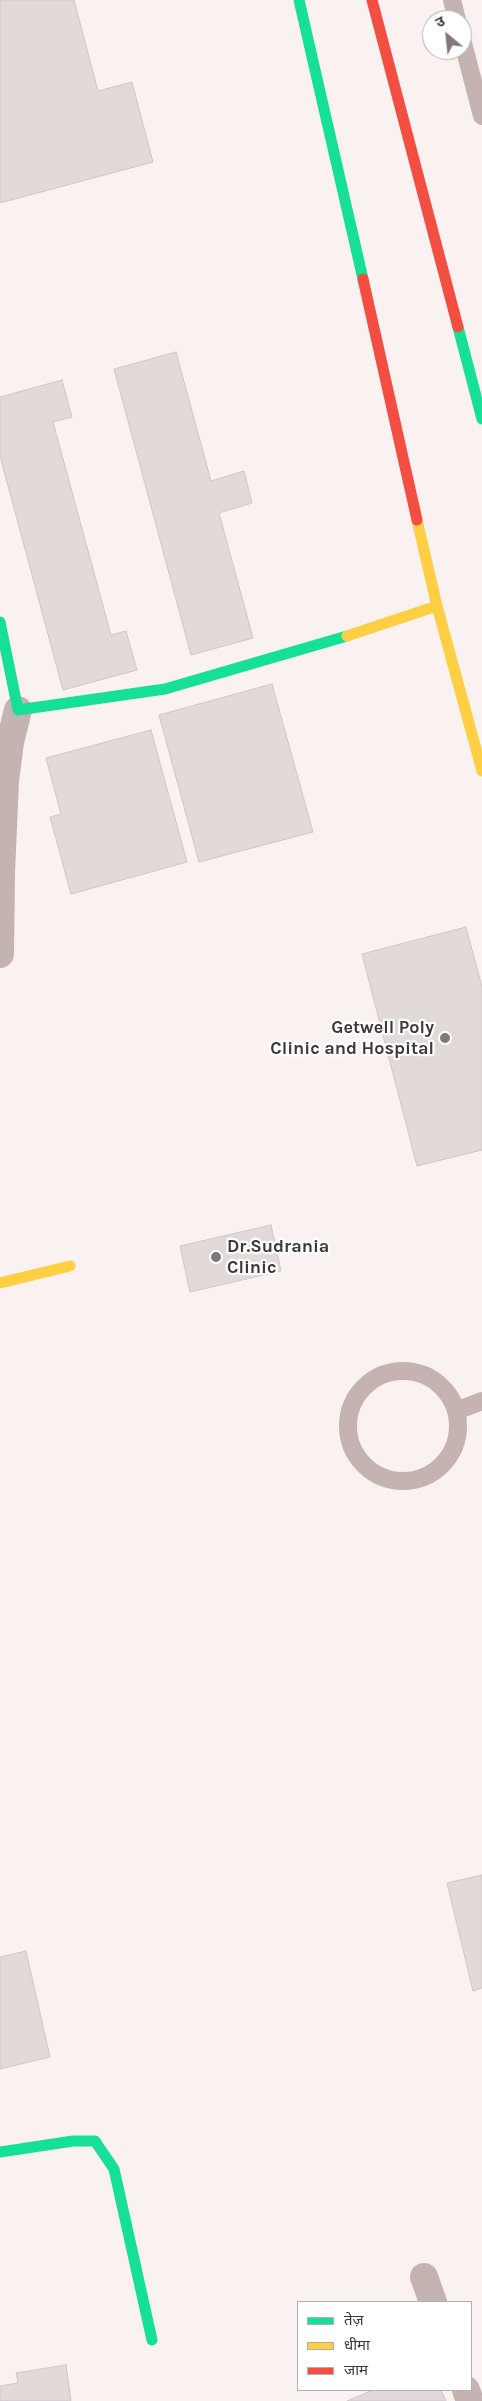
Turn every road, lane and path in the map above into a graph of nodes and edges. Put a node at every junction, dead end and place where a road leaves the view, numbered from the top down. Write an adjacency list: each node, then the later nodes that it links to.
1 (299, 0): 6 (main road)
2 (372, 0): 5 (main road)
3 (467, 60): 4 (lane)
4 (482, 116)
5 (482, 419)
6 (437, 606): 8 (main road); 9 (main road)
7 (0, 622): 8 (main road)
8 (18, 710): 10 (street)
9 (482, 770)
10 (0, 954)
11 (70, 1266): 12 (main road)
12 (0, 1283)
13 (482, 1401): 14 (lane)
14 (456, 1410): 14 (lane)
15 (0, 2152): 16 (main road)
16 (152, 2340)

